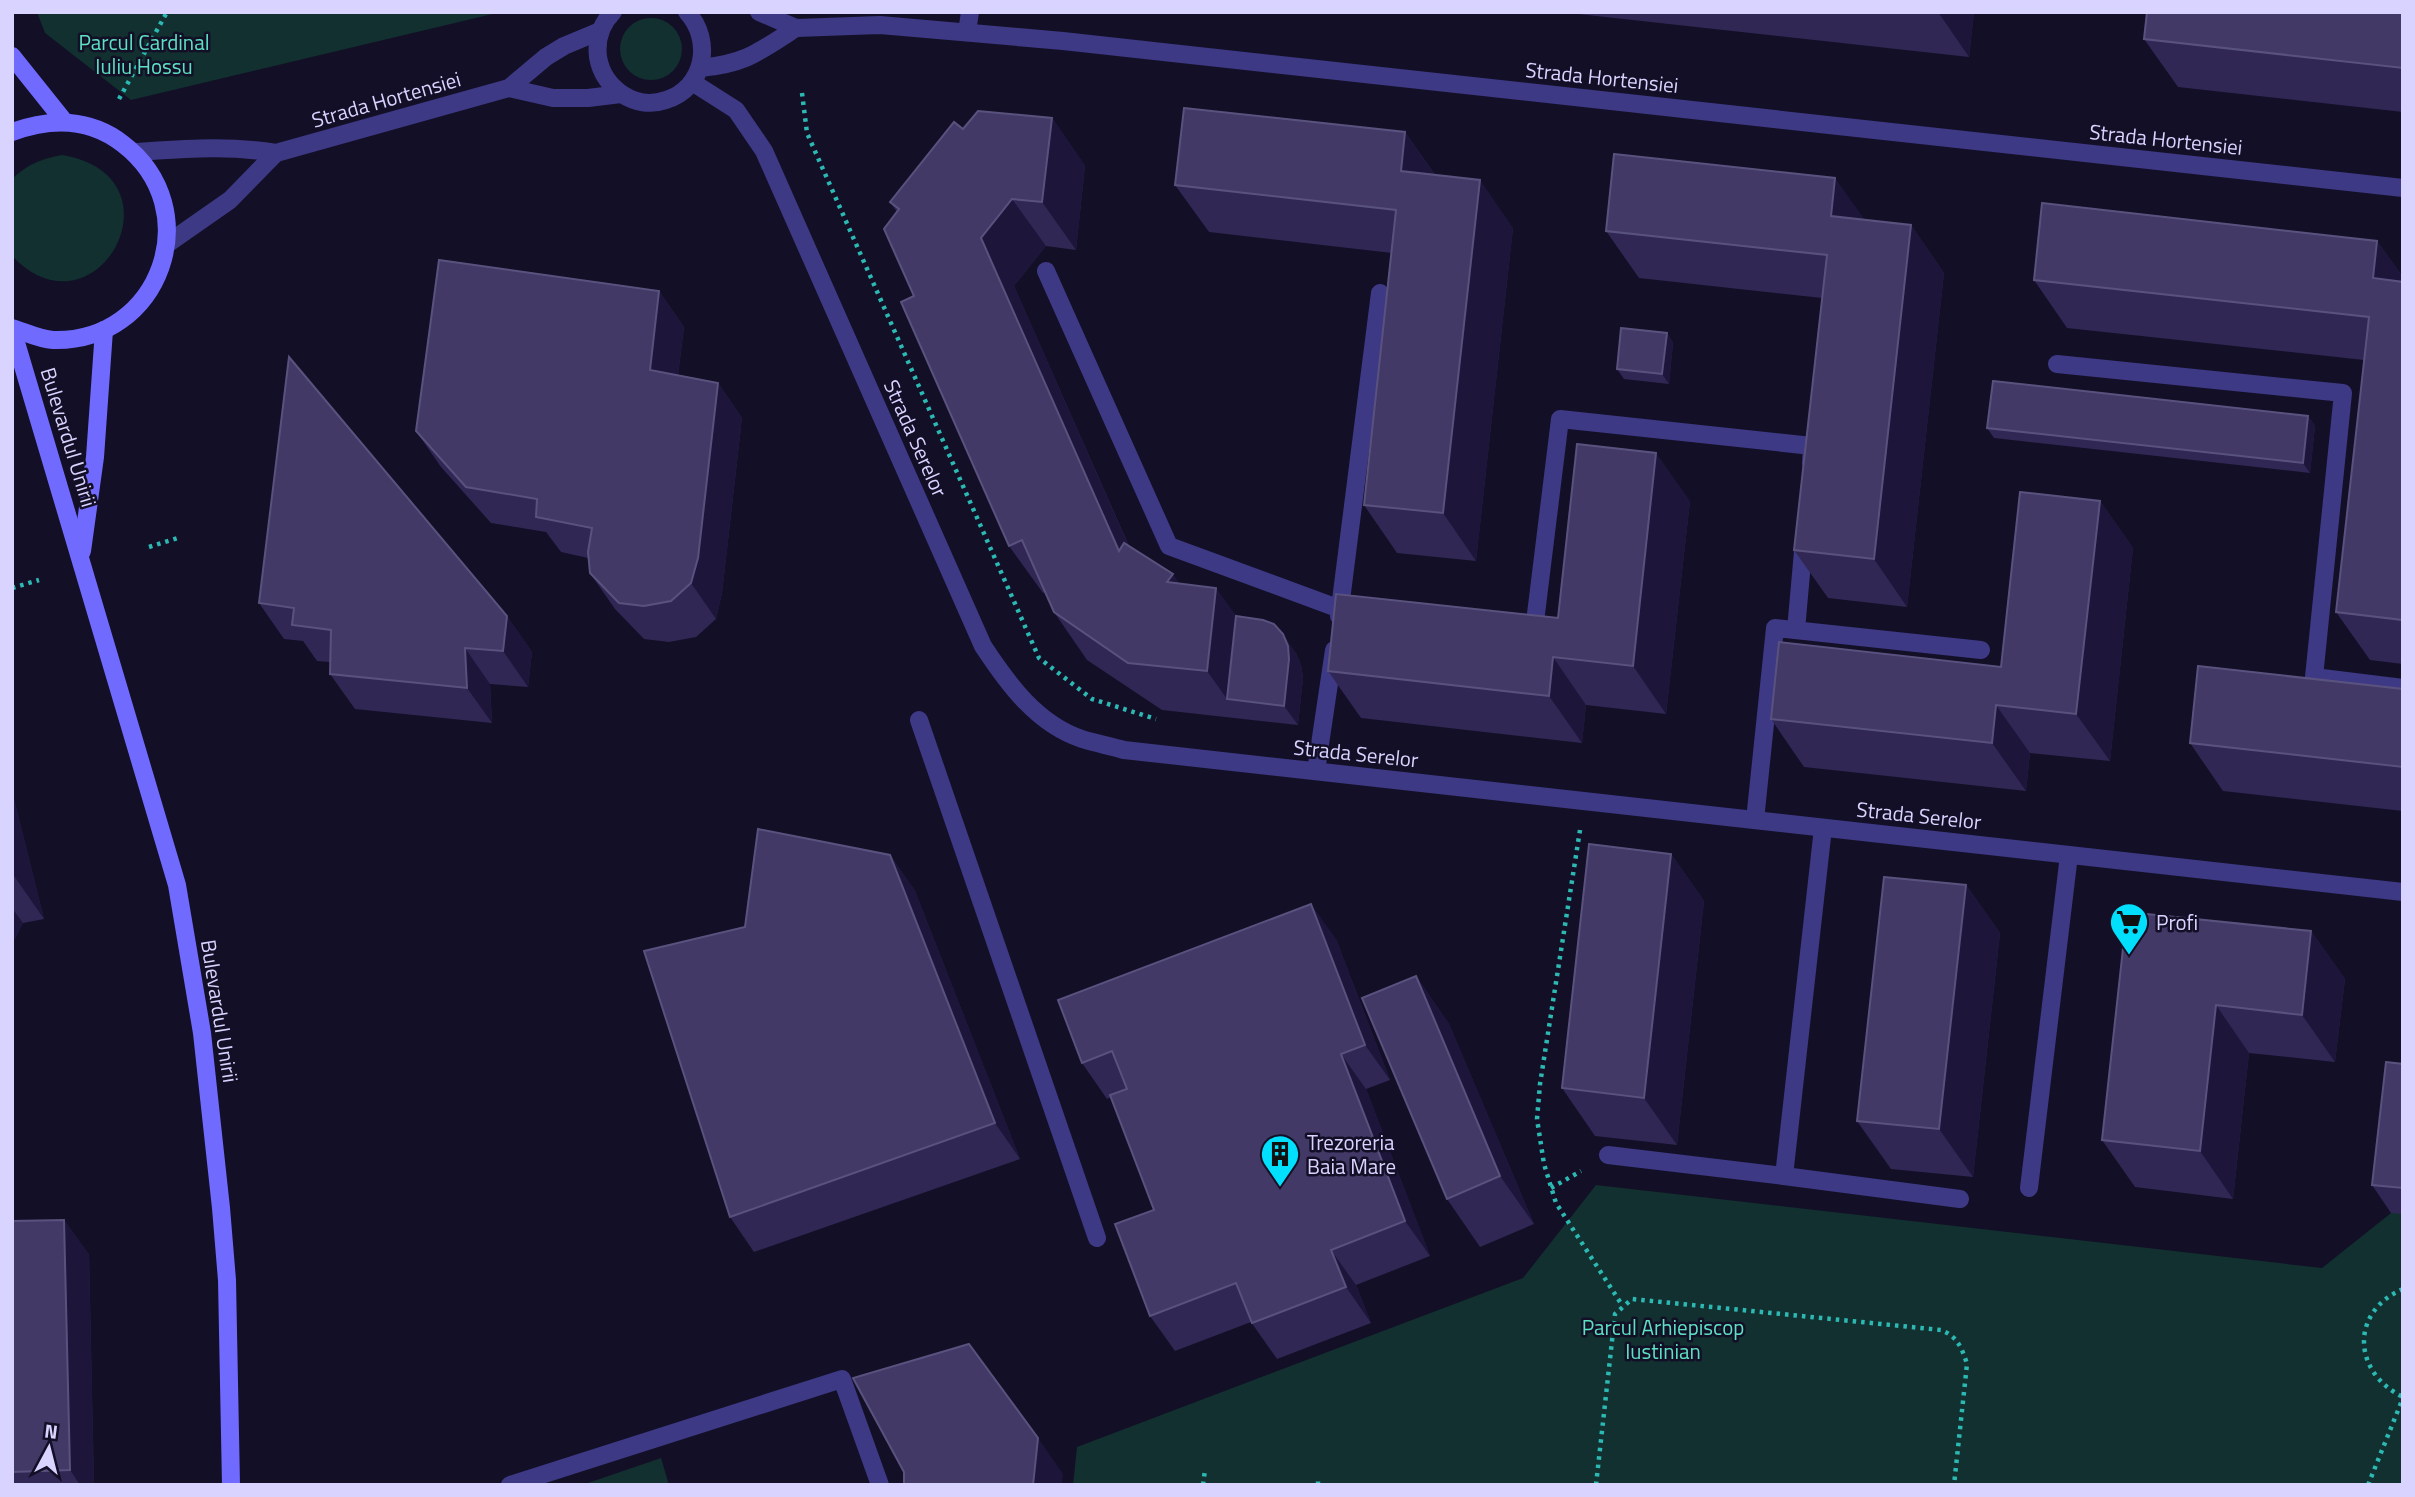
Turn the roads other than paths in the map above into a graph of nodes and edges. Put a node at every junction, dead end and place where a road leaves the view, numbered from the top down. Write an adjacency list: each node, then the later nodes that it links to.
1 (613, 12): 6 (street)
2 (687, 12): 9 (street)
3 (759, 12): 5 (street, Strada Hortensiei)
4 (970, 12): 7 (street)
5 (796, 28): 7 (street, Strada Hortensiei); 9 (street)
6 (600, 31): 10 (street, Strada Hortensiei); 11 (street)
7 (967, 32): 16 (street, Strada Hortensiei)
8 (12, 56): 12 (main road)
9 (696, 75): 11 (street, Strada Hortensiei); 33 (street, Strada Serelor)
10 (509, 88): 11 (street, Strada Hortensiei); 15 (street, Strada Hortensiei)
11 (621, 94)
12 (64, 121): 13 (main road); 14 (main road)
13 (12, 132)
14 (135, 152): 15 (street, Strada Hortensiei); 17 (main road)
15 (276, 153): 17 (street)
16 (2403, 188)
17 (167, 244): 20 (main road)
18 (1046, 271): 26 (street)
19 (1380, 293): 26 (street)
20 (104, 330): 21 (main road); 25 (main road, Bulevardul Unirii)
21 (14, 337): 25 (main road, Bulevardul Unirii)
22 (2057, 364): 31 (street)
23 (1809, 486): 28 (street)
24 (1805, 525): 29 (street)
25 (81, 558): 43 (main road, Bulevardul Unirii)
26 (1340, 609): 27 (street); 33 (street)
27 (1368, 612)
28 (1507, 627)
29 (1796, 630): 30 (street); 34 (street)
30 (1981, 650)
31 (2403, 688)
32 (919, 720): 42 (street)
33 (1316, 771): 34 (street, Strada Serelor)
34 (1755, 820): 35 (street, Strada Serelor)
35 (1823, 828): 36 (street, Strada Serelor); 39 (street)
36 (2069, 855): 37 (street, Strada Serelor); 40 (street)
37 (2403, 892)
38 (1608, 1155): 39 (street)
39 (1784, 1177): 41 (street)
40 (2029, 1188)
41 (1960, 1199)
42 (1097, 1238)
43 (231, 1485)
44 (510, 1485): 45 (street)
45 (880, 1485)

